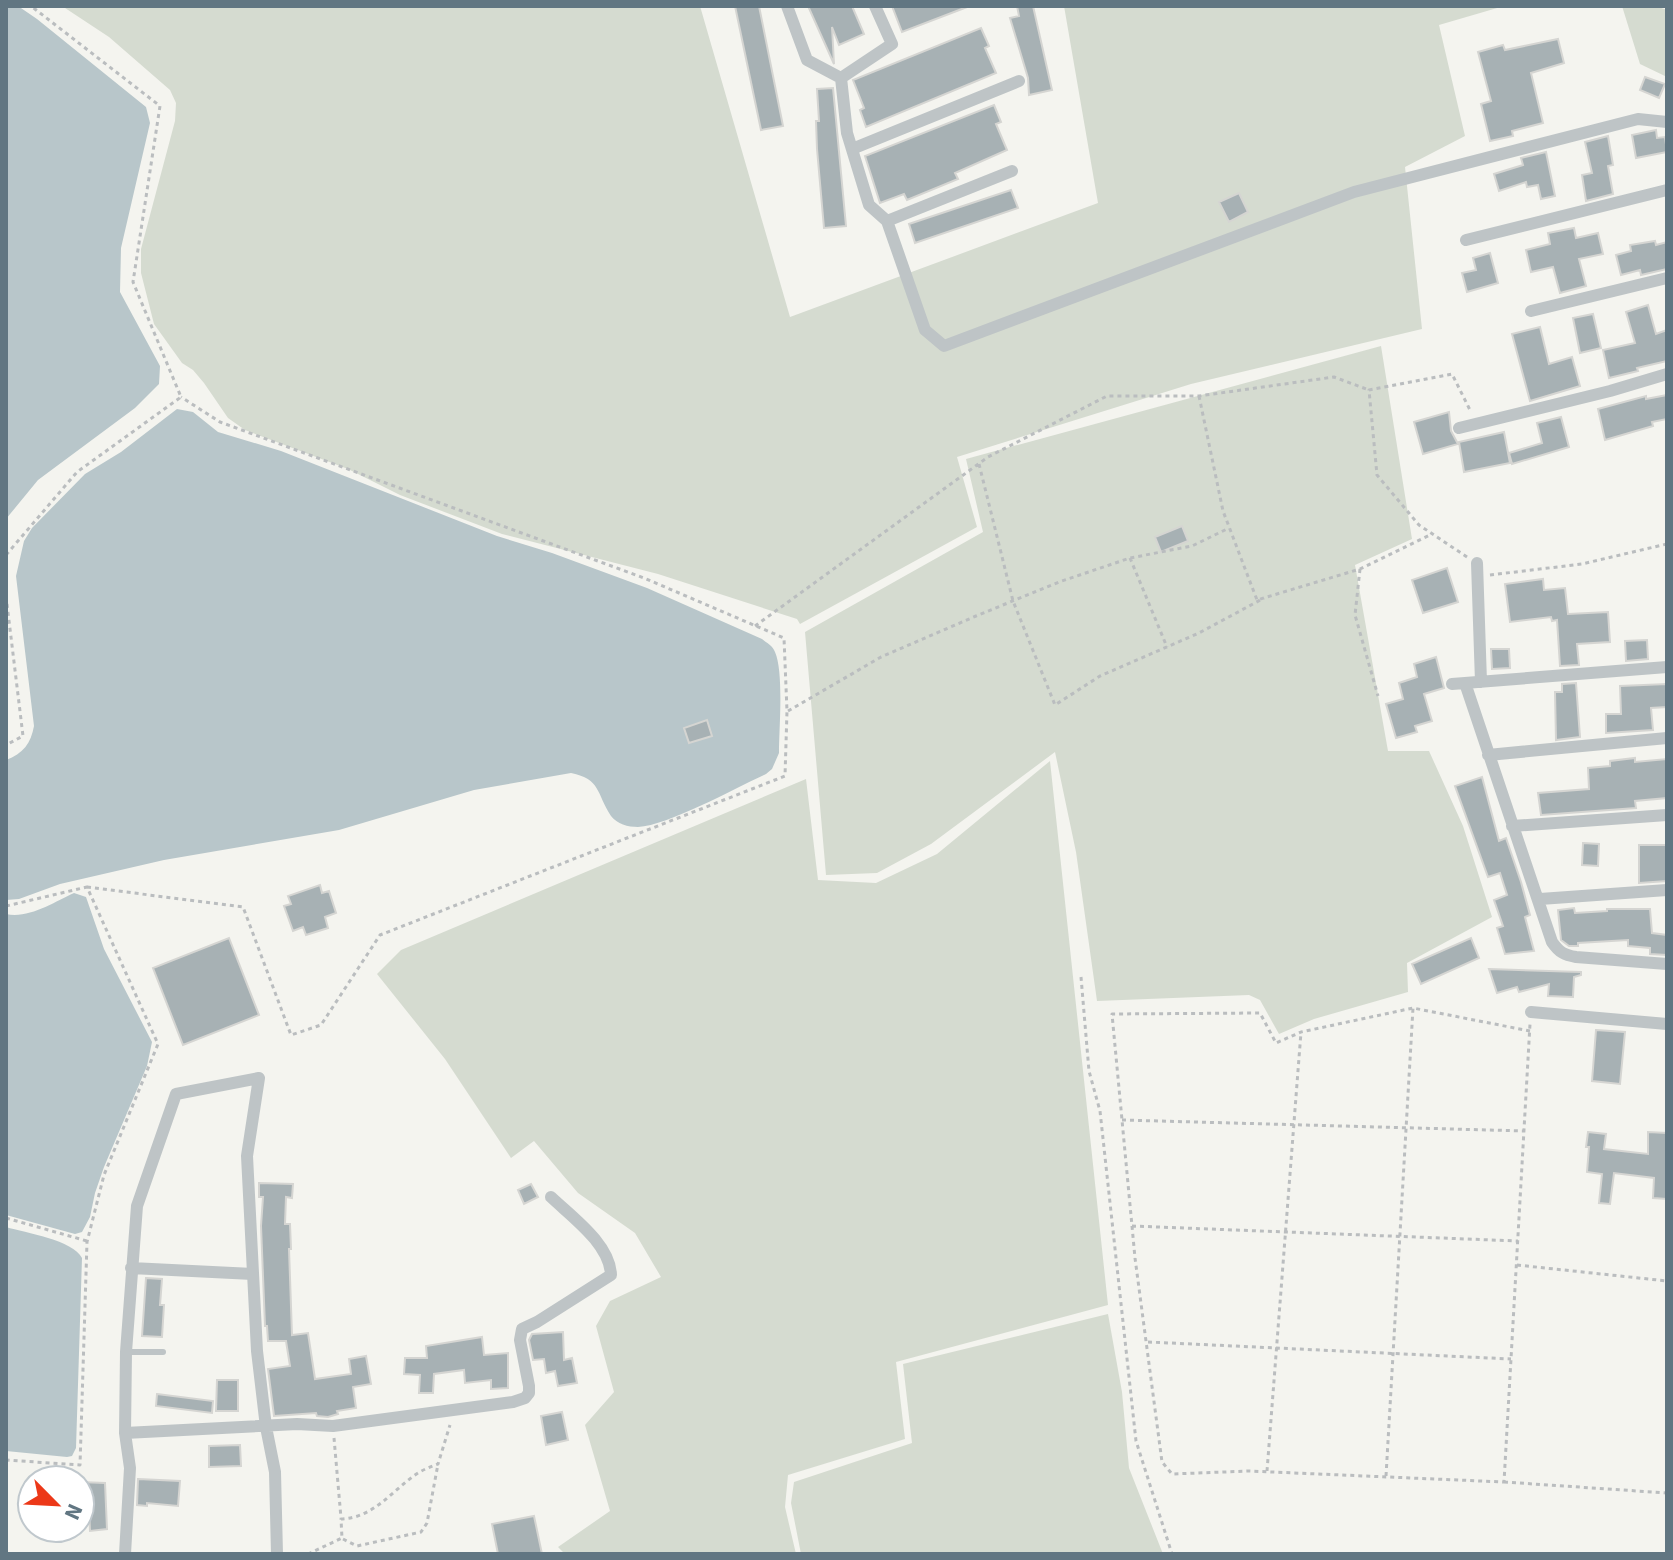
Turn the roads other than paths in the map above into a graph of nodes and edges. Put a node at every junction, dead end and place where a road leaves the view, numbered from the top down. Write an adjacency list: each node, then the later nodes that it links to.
1 (787, 6): 3 (street)
2 (875, 6): 3 (street)
3 (841, 78): 6 (street)
4 (1019, 81): 6 (street)
5 (1667, 122): 9 (street)
6 (852, 149): 9 (street)
7 (1012, 171): 9 (street)
8 (1667, 190): 10 (street)
9 (887, 221)
10 (1466, 240)
11 (1667, 278): 12 (street)
12 (1531, 311)
13 (1667, 374): 14 (street)
14 (1459, 428)
15 (1476, 570): 17 (street)
16 (1667, 667): 17 (street)
17 (1481, 682): 19 (street)
18 (1667, 738): 19 (street)
19 (1488, 755): 21 (street)
20 (1667, 815): 21 (street)
21 (1512, 826): 23 (street)
22 (1667, 890): 23 (street)
23 (1540, 899): 24 (street)
24 (1667, 964)
25 (1531, 1012): 26 (street)
26 (1667, 1024)
27 (551, 1197): 32 (street)
28 (131, 1268): 29 (street); 29 (street); 30 (street)
29 (253, 1274): 32 (street)
30 (126, 1352): 31 (lane); 33 (street)
31 (163, 1352)
32 (266, 1427): 33 (street); 35 (street)
33 (125, 1433): 34 (street)
34 (125, 1554)
35 (277, 1554)

